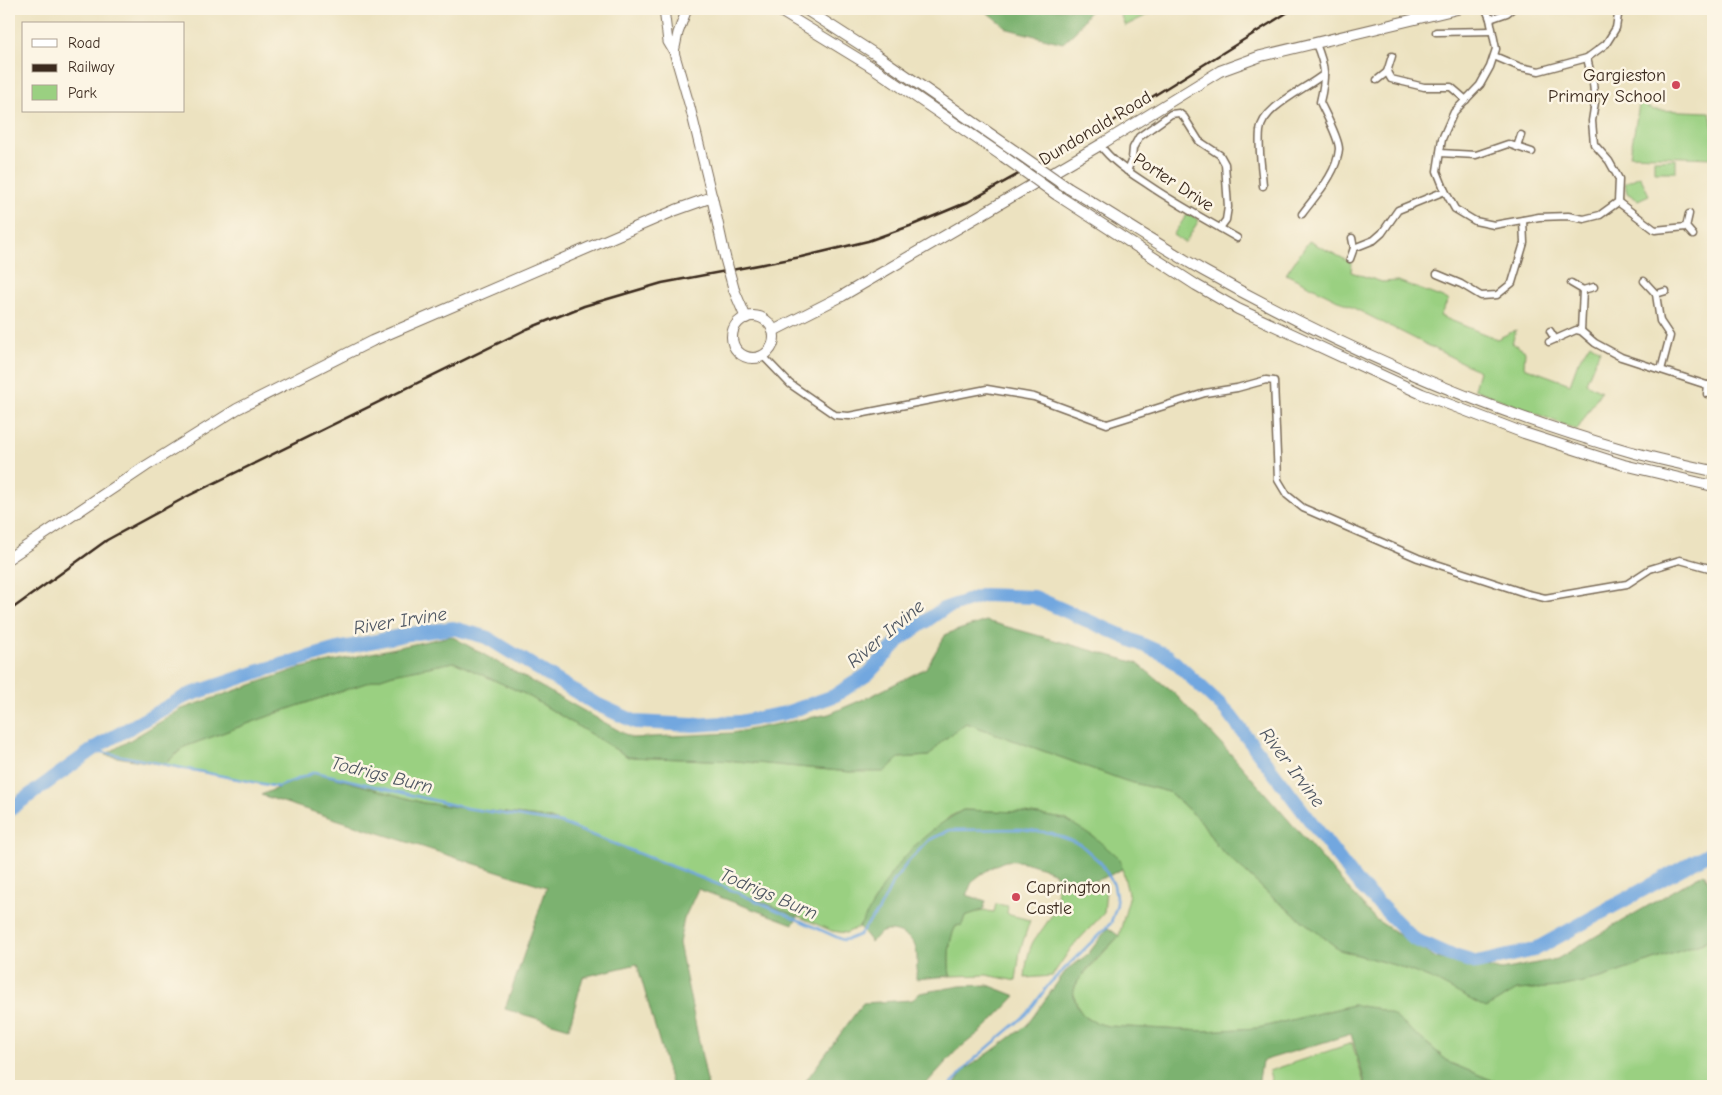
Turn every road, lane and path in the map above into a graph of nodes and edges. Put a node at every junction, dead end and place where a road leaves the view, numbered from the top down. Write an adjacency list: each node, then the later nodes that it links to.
1 (664, 9): 13 (main road)
2 (688, 9): 13 (main road)
3 (777, 9): 57 (main road, bridge)
4 (805, 9): 56 (main road, bridge)
5 (1456, 9): 12 (main road, Dundonald Road)
6 (1486, 9): 9 (street)
7 (1512, 9): 9 (street)
8 (1619, 9): 16 (street)
9 (1490, 20): 10 (street)
10 (1492, 30): 11 (street); 15 (street)
11 (1436, 32)
12 (1316, 44): 18 (street); 22 (main road, Dundonald Road)
13 (674, 52): 29 (main road)
14 (1392, 56): 17 (street)
15 (1494, 56): 16 (street); 20 (street)
16 (1587, 58): 30 (street)
17 (1387, 72): 19 (street); 20 (street)
18 (1324, 74): 27 (street); 31 (street)
19 (1377, 80)
20 (1466, 100): 25 (street)
21 (1521, 135): 23 (street)
22 (1100, 145): 26 (street, Porter Drive); 49 (main road, Dundonald Road)
23 (1517, 147): 24 (street); 25 (street)
24 (1532, 152)
25 (1440, 153): 28 (street)
26 (1127, 171): 35 (street, Porter Drive); 35 (street)
27 (1263, 186)
28 (1444, 192): 33 (street); 39 (street)
29 (712, 197): 48 (main road, bridge); 58 (main road)
30 (1618, 202): 33 (street); 34 (street)
31 (1302, 214)
32 (1689, 214): 34 (street)
33 (1523, 220): 41 (street)
34 (1686, 227): 36 (street)
35 (1220, 228): 37 (street, Porter Drive)
36 (1693, 235)
37 (1237, 238)
38 (1352, 238): 39 (street)
39 (1354, 248): 40 (street)
40 (1350, 258)
41 (1437, 274)
42 (1644, 281): 47 (street)
43 (1571, 282): 45 (street)
44 (1594, 287): 45 (street)
45 (1583, 290): 51 (street)
46 (1666, 291): 47 (street)
47 (1656, 294): 53 (street)
48 (746, 318): 49 (main road); 52 (main road)
49 (773, 331): 52 (main road)
50 (1550, 331): 51 (street)
51 (1581, 331): 53 (street)
52 (764, 356): 59 (street)
53 (1660, 370): 54 (street)
54 (1711, 386): 55 (street)
55 (1707, 394)
56 (1713, 471)
57 (1713, 486)
58 (9, 558)
59 (1713, 569)

